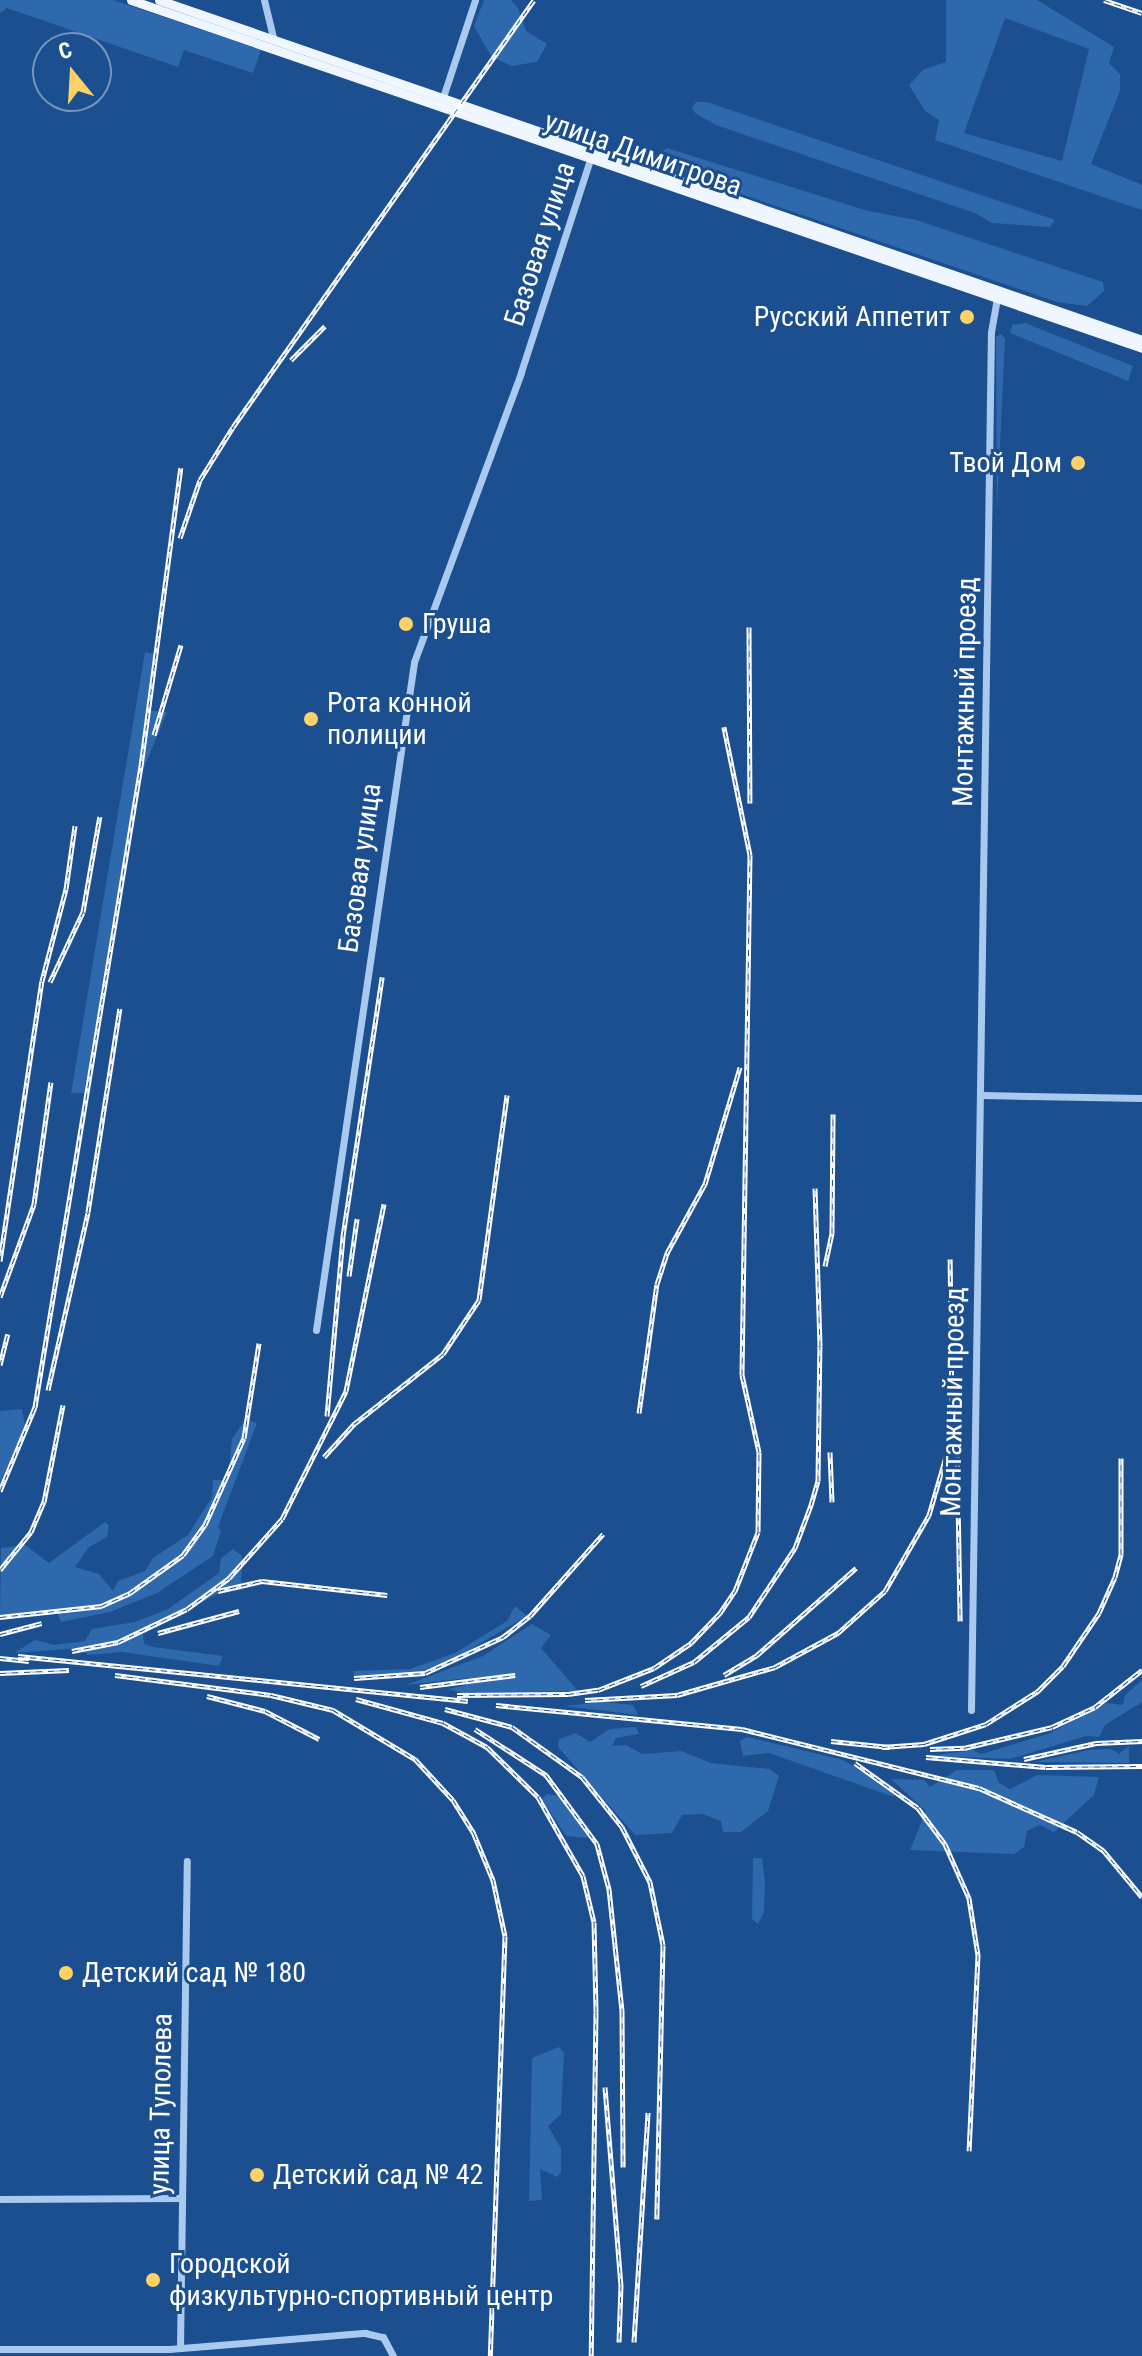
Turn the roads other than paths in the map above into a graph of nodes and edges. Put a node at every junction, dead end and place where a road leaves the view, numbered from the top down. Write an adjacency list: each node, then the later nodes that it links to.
1 (131, 0): 5 (main road, улица Димитрова)
2 (159, 0): 5 (main road, улица Димитрова)
3 (264, 0): 5 (street)
4 (475, 0): 6 (street)
5 (273, 45): 6 (main road, улица Димитрова); 7 (main road, улица Димитрова)
6 (442, 100): 7 (main road, улица Димитрова)
7 (592, 155): 8 (main road, улица Димитрова); 13 (street, Базовая улица)
8 (998, 294): 9 (main road, улица Димитрова); 10 (main road, улица Димитрова); 11 (street, Монтажный проезд)
9 (1142, 340)
10 (1142, 348)
11 (982, 1095): 12 (street); 14 (street, Монтажный проезд)
12 (1142, 1098)
13 (316, 1330)
14 (971, 1710)
15 (187, 1861): 16 (street, улица Туполева)
16 (182, 2198): 17 (street); 18 (street, улица Туполева)
17 (0, 2199)
18 (180, 2348): 19 (street); 20 (street)
19 (0, 2349)
20 (393, 2356)

